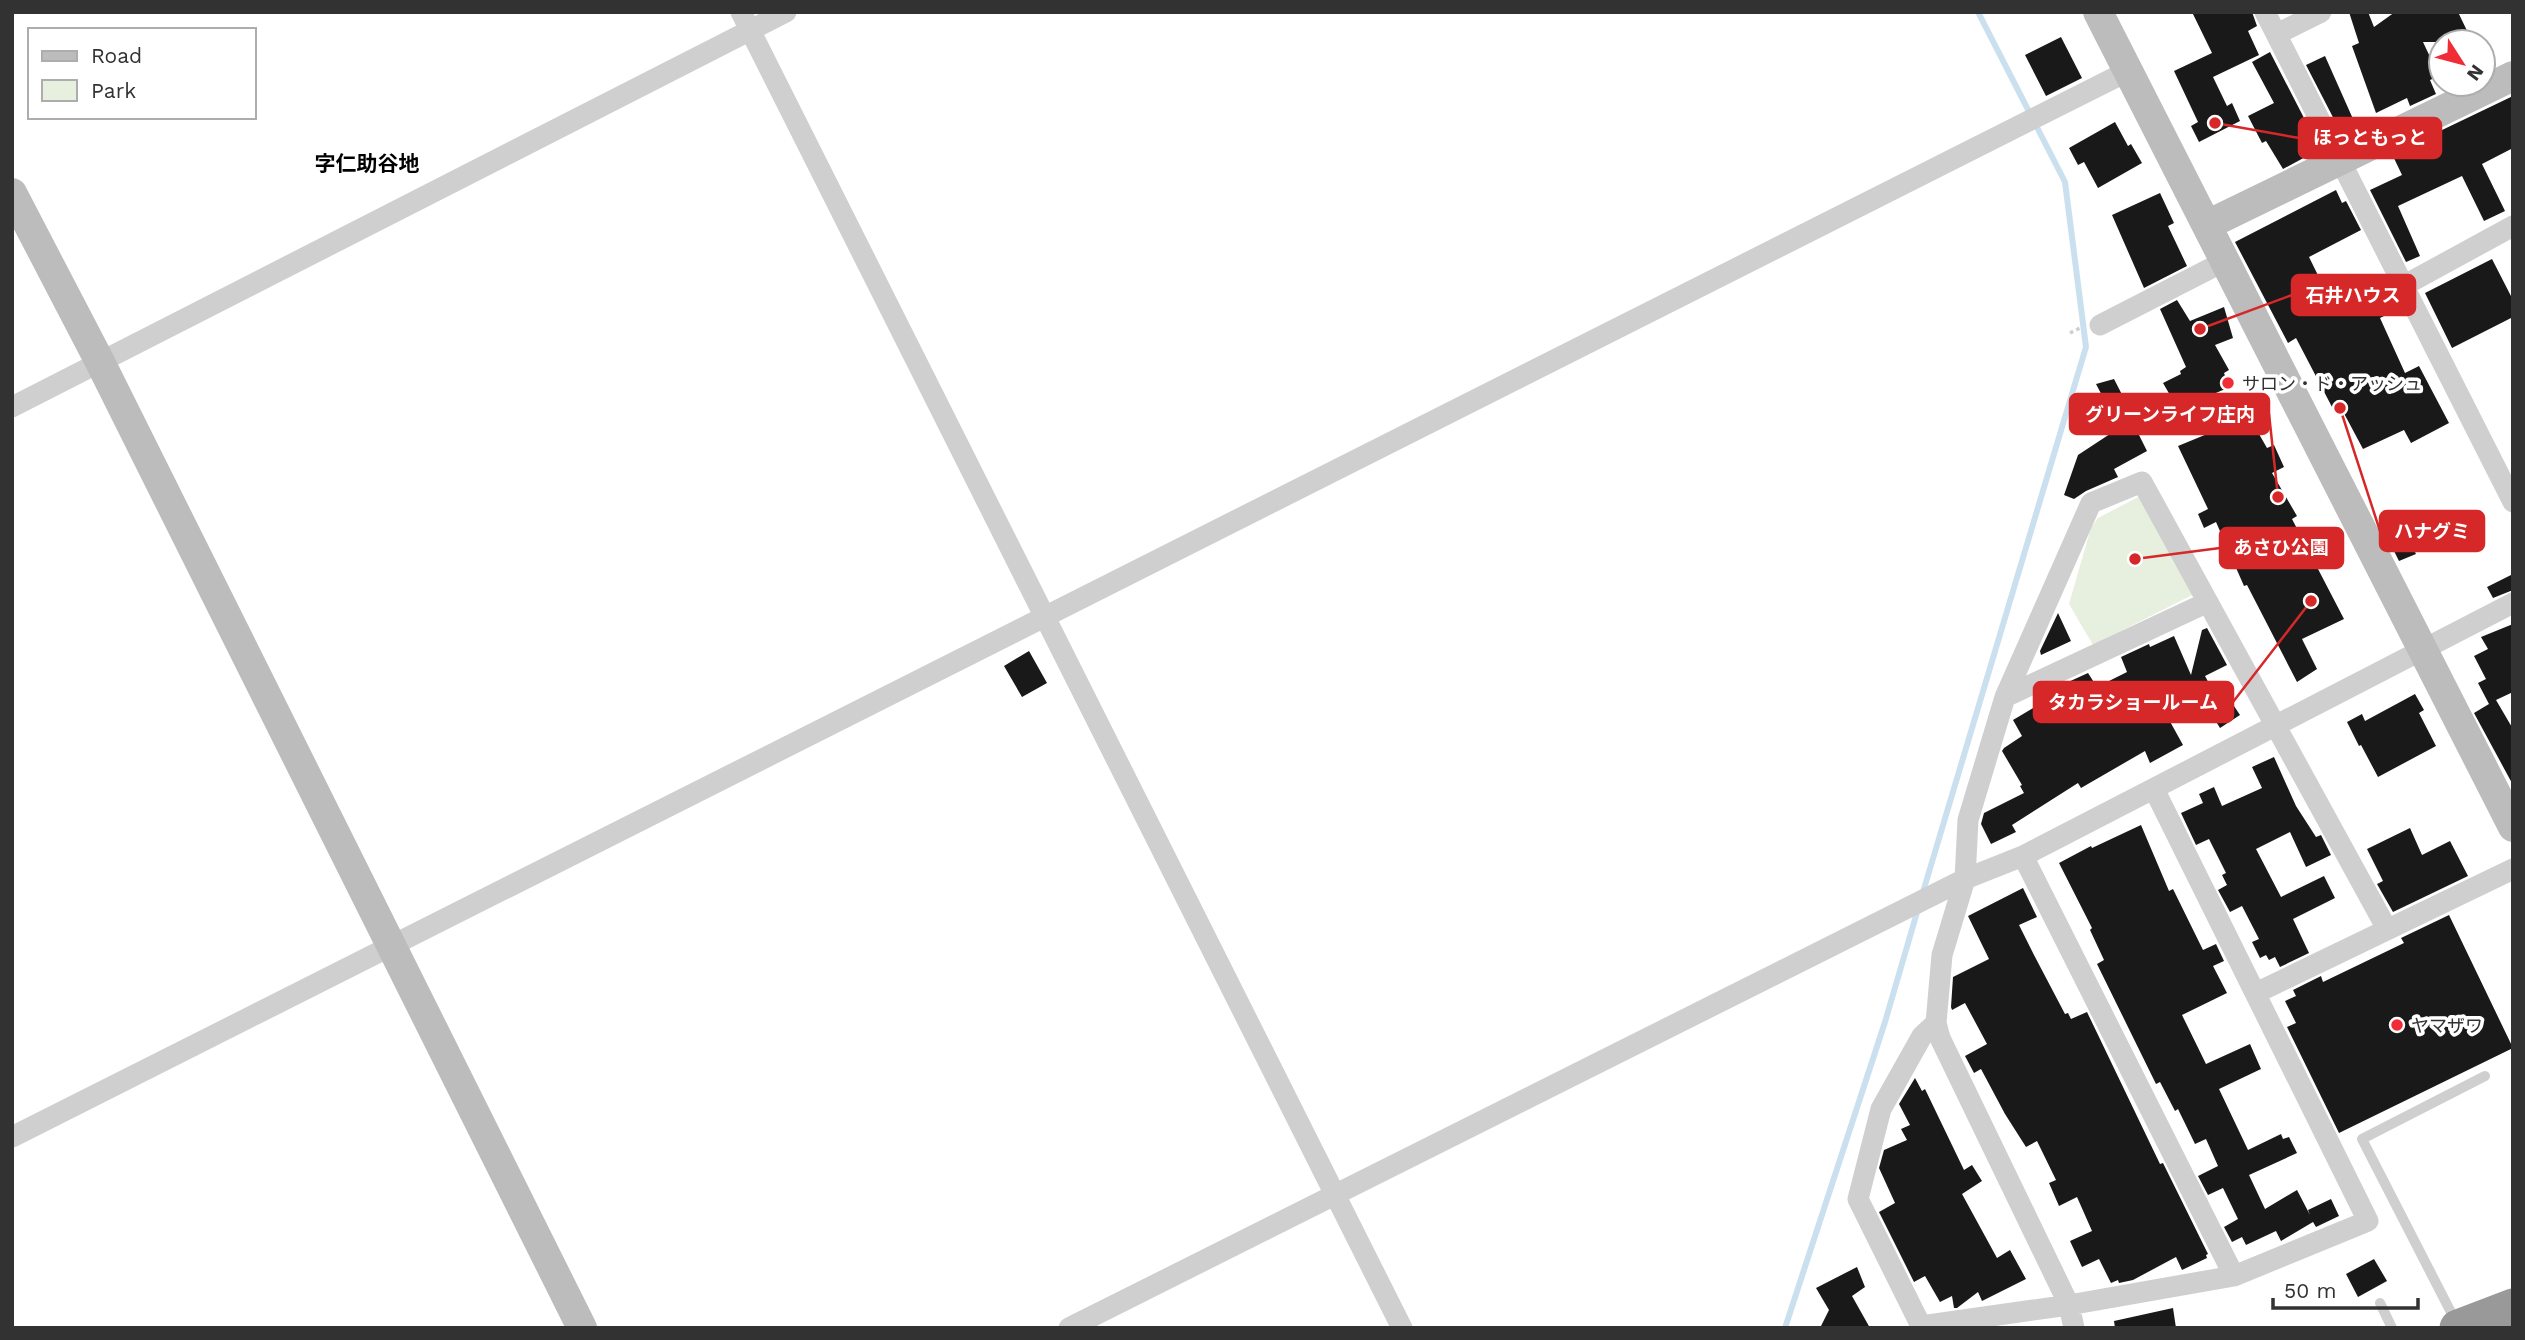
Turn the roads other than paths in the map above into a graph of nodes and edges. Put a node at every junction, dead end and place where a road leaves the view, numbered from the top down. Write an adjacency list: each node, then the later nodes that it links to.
1 (786, 12): 5 (street)
2 (2098, 12): 7 (street)
3 (2265, 12): 6 (street)
4 (2321, 12): 6 (street)
5 (746, 21): 16 (street); 21 (street)
6 (2277, 34): 9 (street)
7 (2128, 71): 11 (street); 21 (street)
8 (2513, 76): 9 (street)
9 (2340, 160): 11 (street); 14 (street)
10 (12, 193): 16 (street)
11 (2207, 225): 13 (street)
12 (2513, 226): 14 (street)
13 (2225, 261): 15 (street); 22 (street)
14 (2403, 286): 18 (street)
15 (2100, 325)
16 (100, 362): 17 (street); 31 (street)
17 (12, 407)
18 (2513, 502)
19 (2208, 602): 23 (street); 23 (street); 24 (street)
20 (2513, 603): 22 (street)
21 (1044, 615): 31 (street); 36 (street)
22 (2424, 651): 24 (street); 26 (street)
23 (2005, 697): 29 (street)
24 (2276, 726): 25 (street); 30 (street)
25 (2154, 789): 27 (street); 32 (street)
26 (2513, 827)
27 (2023, 856): 29 (street); 37 (street)
28 (2513, 869): 30 (street)
29 (1965, 879): 33 (street); 36 (street)
30 (2387, 929): 32 (street)
31 (391, 947): 35 (street); 42 (street)
32 (2256, 993): 37 (street)
33 (1936, 1023): 39 (street); 39 (street)
34 (2485, 1076): 41 (lane)
35 (12, 1137)
36 (1335, 1195): 43 (street); 44 (street)
37 (2234, 1276): 39 (street)
38 (2380, 1303): 46 (lane)
39 (2069, 1305): 45 (street)
40 (2513, 1307): 41 (highway)
41 (2458, 1327)
42 (582, 1328)
43 (1069, 1328)
44 (1402, 1328)
45 (2074, 1328)
46 (2392, 1328)

